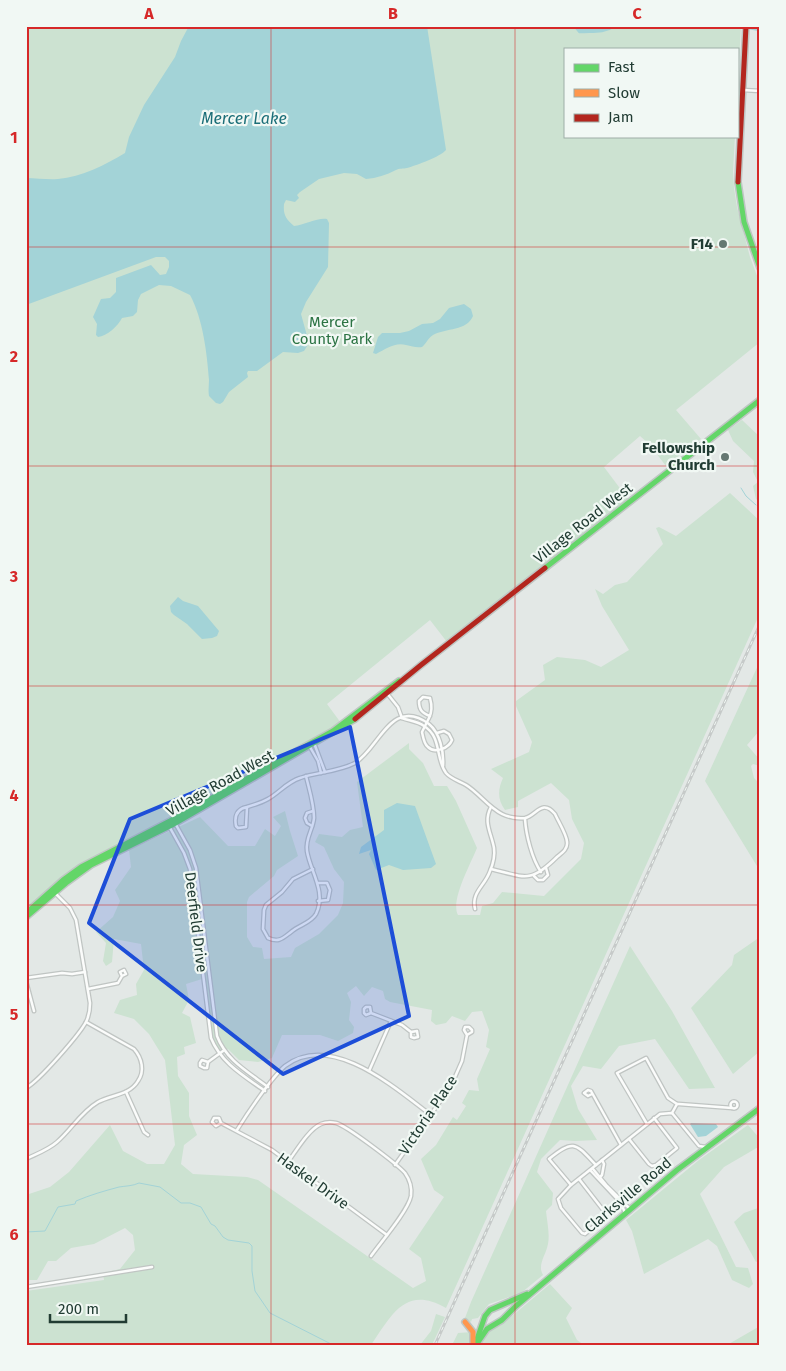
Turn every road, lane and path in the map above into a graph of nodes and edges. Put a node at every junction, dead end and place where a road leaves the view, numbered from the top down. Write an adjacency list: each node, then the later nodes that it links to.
1 (746, 26): 2 (main road)
2 (742, 90): 3 (street); 4 (main road)
3 (760, 91)
4 (760, 268)
5 (760, 400): 6 (main road, Village Road West)
6 (387, 692): 8 (street); 11 (main road, Village Road West)
7 (430, 716): 7 (street); 9 (street)
8 (402, 718): 9 (street); 13 (street)
9 (426, 724): 10 (street); 12 (street)
10 (435, 734): 12 (street); 12 (street)
11 (311, 744): 13 (street); 19 (main road, Village Road West)
12 (439, 749): 15 (street)
13 (323, 772): 14 (street)
14 (306, 776): 16 (street); 17 (street)
15 (492, 806): 18 (street); 23 (street)
16 (247, 807): 16 (street)
17 (313, 811): 20 (street); 20 (street)
18 (526, 818): 21 (street); 24 (street)
19 (171, 823): 27 (main road, Village Road West); 42 (street, Deerfield Drive); 43 (street, Deerfield Drive)
20 (312, 826): 22 (street)
21 (546, 868): 24 (street); 25 (street)
22 (314, 869): 26 (street); 28 (street)
23 (491, 869): 25 (street); 29 (street)
24 (540, 872): 25 (street)
25 (534, 876)
26 (318, 883): 28 (street); 28 (street)
27 (54, 891): 30 (main road, Village Road West); 31 (main road, Village Road West); 32 (street)
28 (318, 901)
29 (475, 909)
30 (26, 913)
31 (26, 917)
32 (85, 972): 34 (street); 35 (street)
33 (122, 976): 35 (street)
34 (26, 980): 36 (street)
35 (88, 989): 39 (street)
36 (34, 1012)
37 (371, 1013): 38 (street)
38 (391, 1021): 40 (street); 45 (street)
39 (86, 1022): 47 (street); 49 (street)
40 (411, 1032)
41 (467, 1035): 55 (street, Victoria Place)
42 (224, 1050): 43 (street); 46 (street, Deerfield Drive)
43 (219, 1054): 44 (street); 48 (street, Deerfield Drive)
44 (208, 1062)
45 (369, 1071): 46 (street); 55 (street)
46 (268, 1086): 48 (street)
47 (26, 1088)
48 (265, 1091): 59 (street)
49 (126, 1092): 60 (street); 66 (street)
50 (592, 1094): 62 (street)
51 (677, 1104): 52 (street); 54 (street); 58 (street)
52 (732, 1108)
53 (760, 1108): 64 (main road, Clarksville Road)
54 (672, 1113): 56 (street); 63 (street)
55 (431, 1115): 69 (street, Victoria Place)
56 (654, 1118): 58 (street); 61 (street)
57 (221, 1123): 59 (street, Haskel Drive)
58 (647, 1124): 61 (street)
59 (237, 1130): 68 (street, Haskel Drive)
60 (148, 1135)
61 (629, 1139): 62 (street)
62 (621, 1146): 67 (street)
63 (699, 1146): 64 (street); 65 (street)
64 (706, 1148): 65 (main road, Clarksville Road)
65 (698, 1154): 76 (main road, Clarksville Road)
66 (26, 1160)
67 (602, 1160): 70 (street); 72 (street)
68 (288, 1162): 69 (street); 78 (street, Haskel Drive)
69 (395, 1164): 78 (street)
70 (596, 1166): 71 (street); 74 (street)
71 (592, 1170): 72 (street); 73 (street)
72 (599, 1178): 75 (street)
73 (579, 1179): 74 (street); 74 (street)
74 (571, 1185)
75 (621, 1201): 76 (street); 77 (street)
76 (630, 1209): 77 (main road, Clarksville Road)
77 (625, 1214): 82 (main road, Clarksville Road)
78 (387, 1235): 79 (street)
79 (371, 1256)
80 (152, 1267): 81 (street)
81 (26, 1287)
82 (532, 1292): 84 (main road, Clarksville Road); 84 (main road)
83 (465, 1322): 84 (main road)
84 (475, 1345)

